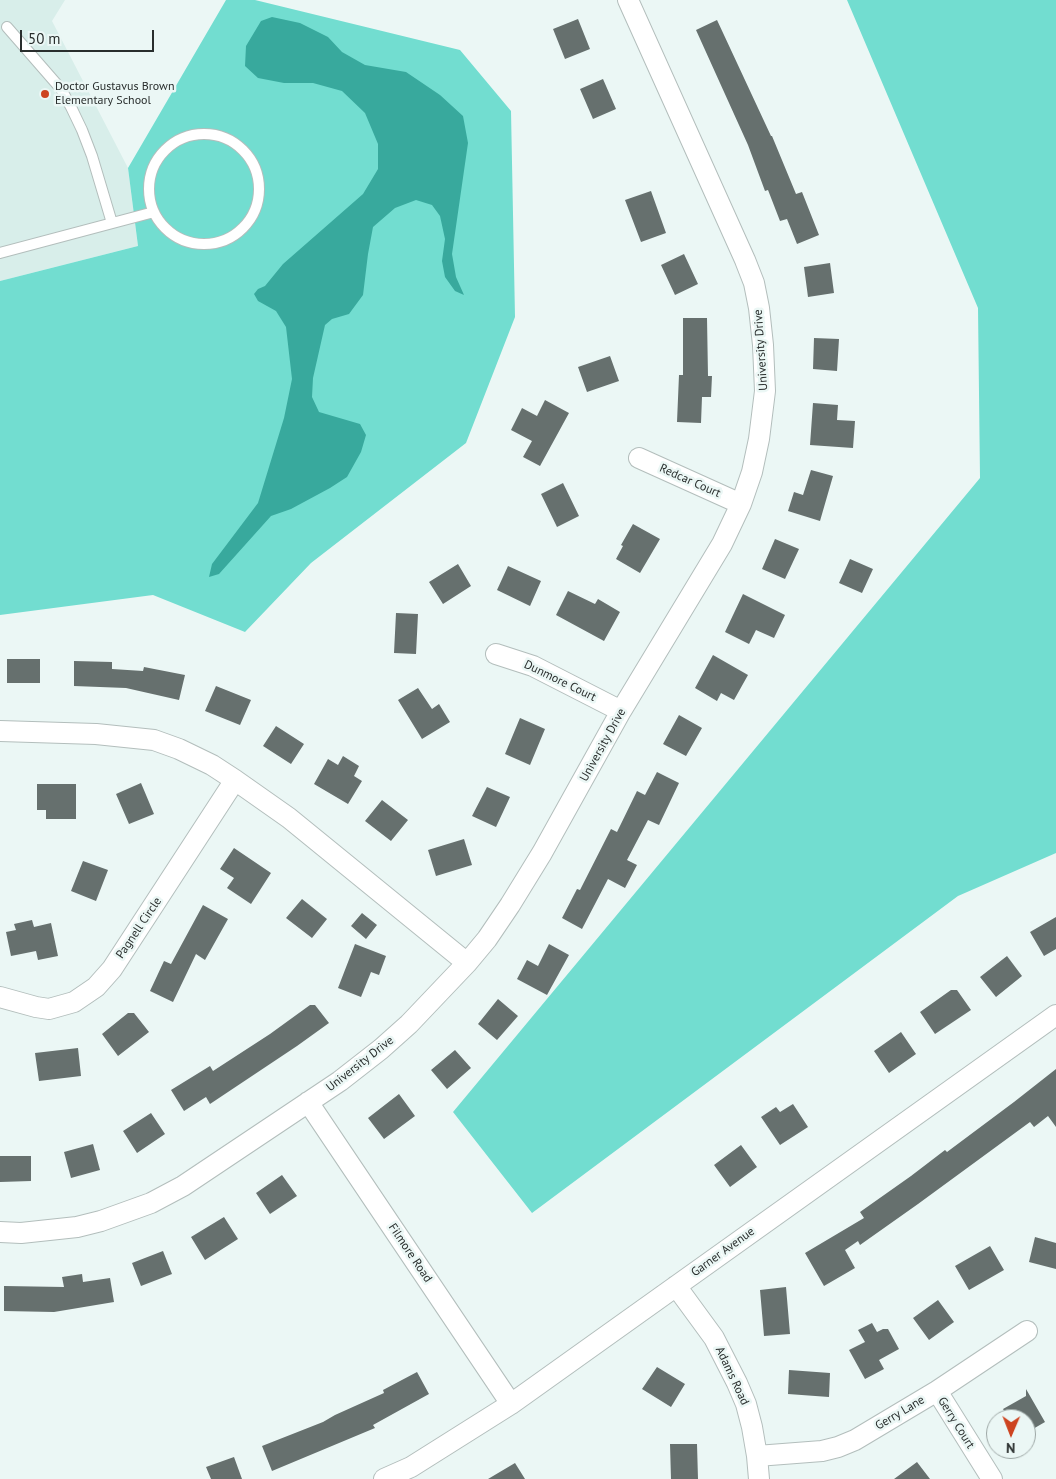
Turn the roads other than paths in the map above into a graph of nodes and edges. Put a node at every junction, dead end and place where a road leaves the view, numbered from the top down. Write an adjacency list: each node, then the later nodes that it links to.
1 (628, 0): 7 (street, University Drive)
2 (7, 28): 4 (lane)
3 (154, 212): 3 (lane); 4 (lane)
4 (112, 223): 5 (lane)
5 (0, 253)
6 (639, 458): 7 (street, Redcar Court)
7 (741, 504): 9 (street, University Drive)
8 (496, 654): 9 (street, Dunmore Court)
9 (621, 711): 12 (street, University Drive)
10 (0, 732): 11 (street)
11 (235, 780): 12 (street); 13 (street, Pagnell Circle)
12 (467, 963): 15 (street, University Drive)
13 (0, 996)
14 (1056, 1015): 17 (street, Garner Avenue)
15 (308, 1102): 16 (street, University Drive); 20 (street, Filmore Road)
16 (0, 1232)
17 (676, 1286): 20 (street, Garner Avenue); 21 (street, Adams Road)
18 (1028, 1331): 19 (street, Gerry Lane)
19 (936, 1391): 21 (street, Gerry Lane); 25 (street, Gerry Court)
20 (511, 1404): 22 (street, Garner Avenue)
21 (757, 1456): 24 (street, Adams Road)
22 (414, 1473): 23 (street, Garner Avenue)
23 (384, 1479)
24 (759, 1479)
25 (992, 1479)

